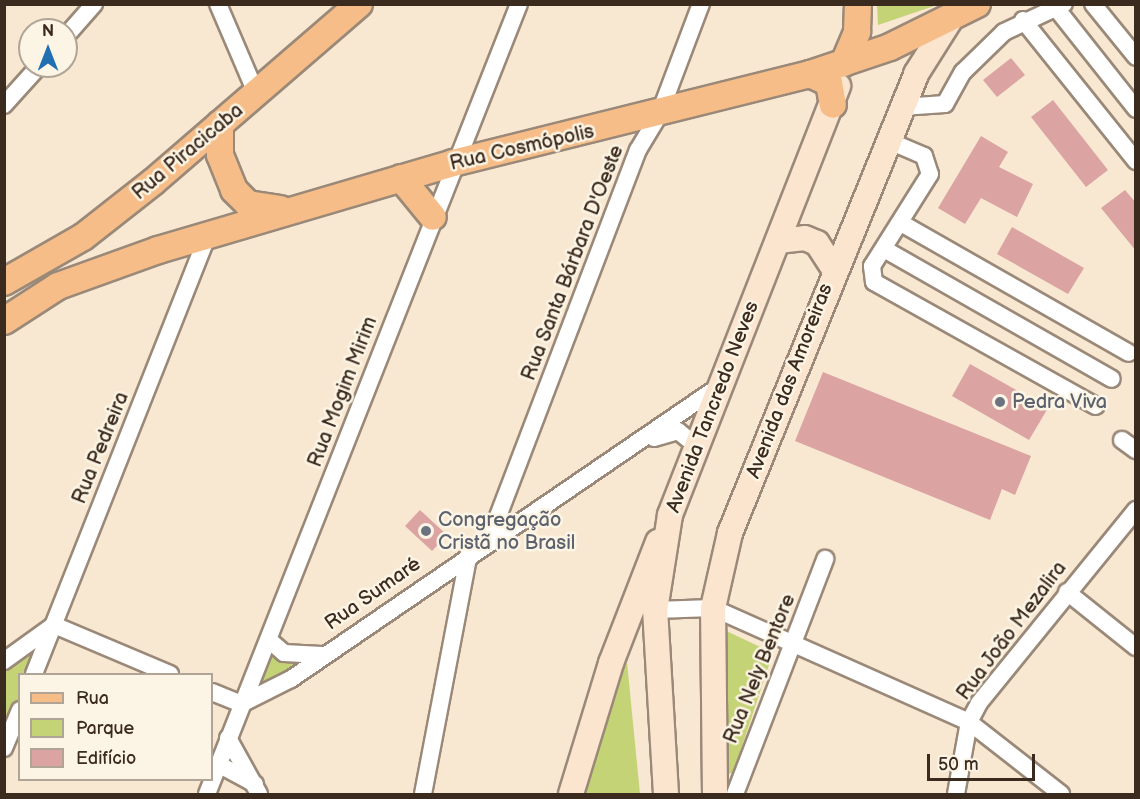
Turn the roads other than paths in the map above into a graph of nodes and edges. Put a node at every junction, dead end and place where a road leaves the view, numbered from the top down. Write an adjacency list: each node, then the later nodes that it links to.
1 (94, 4): 12 (street)
2 (218, 4): 17 (street)
3 (358, 4): 17 (main road, Rua Piracicaba)
4 (519, 4): 26 (street, Rua Mogim Mirim)
5 (701, 4): 22 (street, Rua Santa Bárbara D'Oeste)
6 (858, 4): 14 (main road)
7 (977, 4): 10 (main road)
8 (1093, 4): 13 (street)
9 (1060, 6): 11 (street); 21 (street)
10 (956, 11): 14 (main road, Rua Cosmópolis); 20 (main road, Avenida das Amoreiras)
11 (1023, 20): 20 (street); 25 (street)
12 (78, 22)
13 (1136, 57)
14 (844, 63): 15 (main road, Rua Cosmópolis); 19 (main road, Avenida Tancredo Neves)
15 (810, 74): 19 (main road); 22 (main road, Rua Cosmópolis)
16 (28, 78): 18 (street)
17 (257, 95): 23 (main road, Rua Piracicaba)
18 (4, 105)
19 (833, 105): 32 (main road, Avenida Tancredo Neves)
20 (902, 107): 24 (main road, Avenida das Amoreiras)
21 (1136, 109)
22 (659, 115): 26 (main road, Rua Cosmópolis); 45 (street, Rua Santa Bárbara D'Oeste)
23 (220, 124): 28 (main road); 35 (main road, Rua Piracicaba)
24 (889, 141): 30 (street); 34 (main road, Avenida das Amoreiras)
25 (1136, 161)
26 (453, 163): 27 (main road, Rua Cosmópolis); 29 (street, Rua Mogim Mirim)
27 (401, 178): 28 (main road, Rua Cosmópolis); 29 (main road)
28 (290, 209): 31 (main road, Rua Cosmópolis)
29 (433, 217): 52 (street, Rua Mogim Mirim)
30 (901, 223): 33 (street); 37 (street)
31 (207, 236): 36 (main road, Rua Cosmópolis); 51 (street, Rua Pedreira)
32 (778, 241): 34 (main road); 39 (main road, Avenida Tancredo Neves)
33 (884, 249): 38 (street); 40 (street)
34 (834, 269): 49 (main road, Avenida das Amoreiras)
35 (4, 282)
36 (4, 321)
37 (1129, 353)
38 (1112, 380)
39 (721, 385): 41 (main road, Avenida Tancredo Neves); 42 (street, Rua Sumaré)
40 (1096, 406)
41 (698, 447): 42 (street, Rua Sumaré); 44 (main road, Avenida Tancredo Neves)
42 (628, 449): 45 (street, Rua Sumaré)
43 (1136, 510): 48 (street, Rua João Mezalira)
44 (670, 515): 50 (main road, Avenida Tancredo Neves); 57 (main road)
45 (489, 540): 46 (street, Rua Sumaré)
46 (469, 553): 55 (street, Rua Sumaré); 70 (street)
47 (825, 559): 53 (street, Rua Nely Bentore)
48 (1066, 592): 54 (street); 63 (street, Rua João Mezalira)
49 (713, 608): 50 (street); 53 (street); 73 (main road, Avenida das Amoreiras)
50 (655, 610): 57 (main road); 72 (main road, Avenida Tancredo Neves)
51 (54, 626): 56 (street); 58 (street, Rua Pedreira); 59 (street)
52 (269, 640): 55 (street, Rua Sumaré); 61 (street, Rua Mogim Mirim)
53 (795, 645): 63 (street); 74 (street, Rua Nely Bentore)
54 (1136, 647)
55 (322, 655): 61 (street, Rua Sumaré)
56 (4, 661)
57 (611, 663): 71 (main road)
58 (35, 673)
59 (165, 673)
60 (213, 692): 61 (street)
61 (241, 704): 65 (street, Rua Mogim Mirim)
62 (18, 713): 64 (street)
63 (969, 722): 75 (street, Rua João Mezalira); 76 (street)
64 (8, 727): 66 (street)
65 (228, 738): 67 (street, Rua Mogim Mirim); 69 (street)
66 (4, 748)
67 (218, 764): 68 (street, Rua Mogim Mirim); 69 (street)
68 (213, 778)
69 (259, 790)
70 (423, 795)
71 (571, 795)
72 (666, 795)
73 (715, 795)
74 (735, 795)
75 (956, 795)
76 (1061, 795)

